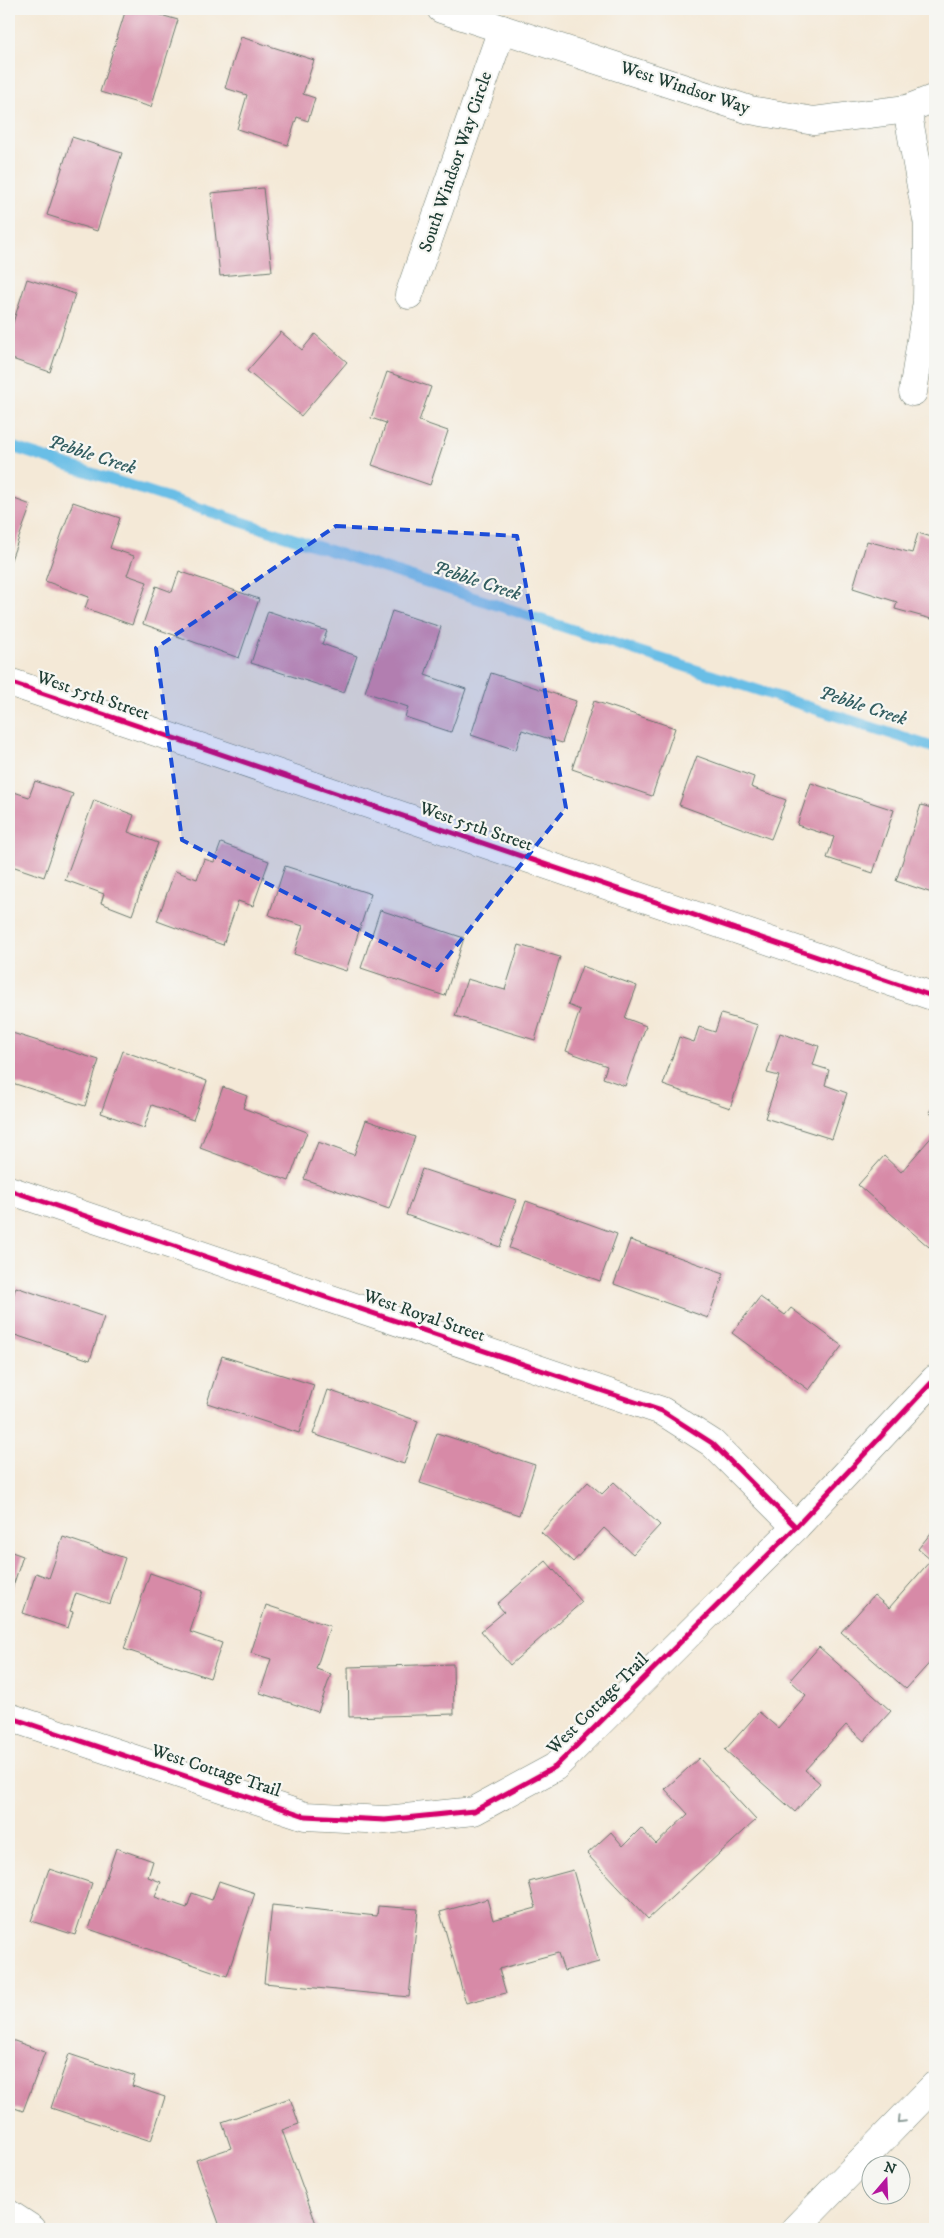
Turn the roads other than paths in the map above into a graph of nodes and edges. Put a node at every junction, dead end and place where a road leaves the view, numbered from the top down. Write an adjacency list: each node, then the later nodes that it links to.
1 (441, 9): 2 (main road, West Windsor Way)
2 (502, 29): 4 (main road, West Windsor Way); 5 (main road, South Windsor Way Circle)
3 (935, 98): 4 (main road, West Windsor Way)
4 (907, 109): 6 (main road)
5 (409, 295)
6 (913, 392)
7 (9, 682): 8 (main road, West 55th Street)
8 (935, 997)
9 (9, 1190): 11 (main road, West Royal Street)
10 (935, 1380): 11 (main road, West Cottage Trail)
11 (796, 1527): 12 (main road, West Cottage Trail)
12 (9, 1717)
13 (935, 2086): 16 (main road, one-way to 16)
14 (9, 2214): 15 (main road)
15 (32, 2229)
16 (795, 2229)

